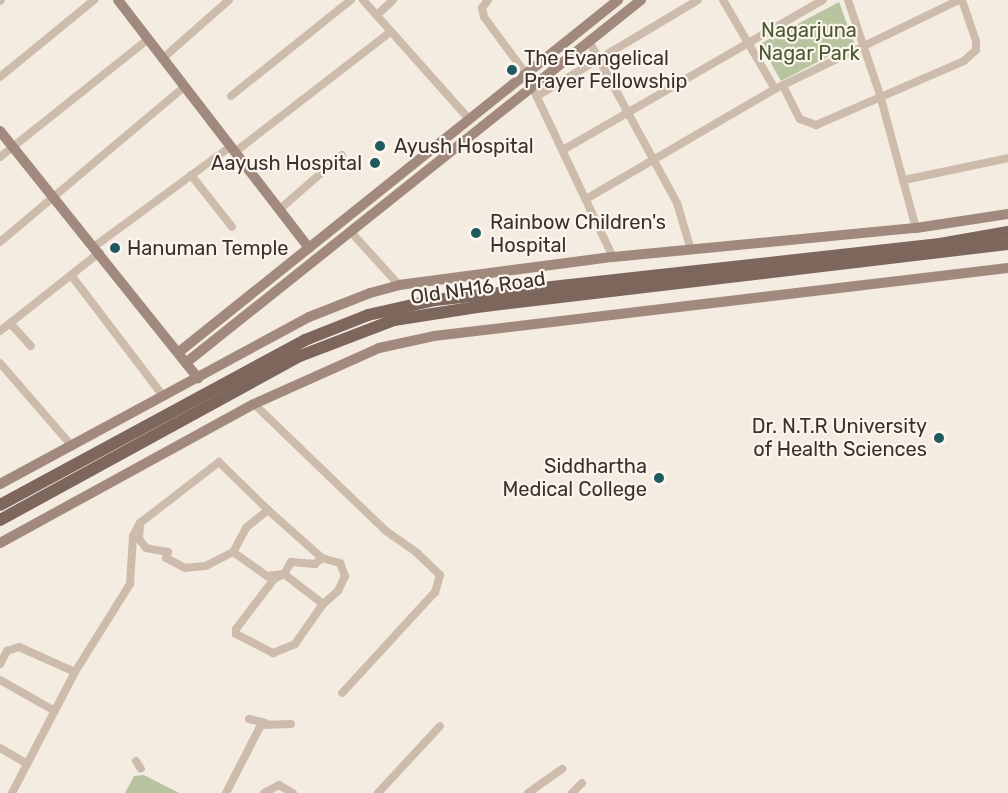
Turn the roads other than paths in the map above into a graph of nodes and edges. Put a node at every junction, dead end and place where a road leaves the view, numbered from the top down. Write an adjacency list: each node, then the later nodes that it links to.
1 (94, 0): 24 (street)
2 (118, 0): 17 (street)
3 (229, 0): 21 (street)
4 (351, 0): 29 (street)
5 (363, 0): 15 (street)
6 (393, 0): 15 (street)
7 (488, 0): 23 (street)
8 (618, 0): 23 (street)
9 (641, 0): 18 (street)
10 (698, 0): 22 (street)
11 (723, 0): 19 (street)
12 (823, 0): 19 (street)
13 (848, 0): 20 (street)
14 (960, 0): 20 (street); 28 (street)
15 (377, 15): 16 (street)
16 (390, 32): 31 (street); 34 (street)
17 (146, 41): 21 (street); 33 (street)
18 (589, 41): 22 (street); 27 (street)
19 (750, 42): 26 (street); 30 (street)
20 (864, 44): 26 (street); 28 (street)
21 (167, 54): 25 (street)
22 (600, 57): 27 (street); 30 (street)
23 (526, 74): 27 (street); 31 (street)
24 (0, 77)
25 (184, 87): 34 (street); 42 (street)
26 (779, 88): 28 (street); 37 (street)
27 (535, 91): 35 (street); 48 (street)
28 (880, 95): 41 (street)
29 (231, 96)
30 (631, 112): 35 (street); 37 (street)
31 (468, 118): 45 (street)
32 (0, 131): 33 (street)
33 (12, 147): 38 (street); 42 (street)
34 (233, 149): 40 (street); 44 (street)
35 (563, 150): 43 (street)
36 (342, 155): 44 (street)
37 (654, 157): 43 (street); 55 (street)
38 (0, 158)
39 (1008, 158): 41 (street)
40 (191, 175): 47 (street); 54 (street)
41 (904, 180): 49 (street)
42 (55, 197): 51 (street); 54 (street)
43 (586, 199): 56 (street)
44 (280, 209): 53 (street)
45 (351, 214): 48 (street); 53 (street)
46 (1008, 214): 49 (street)
47 (232, 227)
48 (355, 228): 59 (street); 64 (street)
49 (915, 228): 55 (street)
50 (1008, 232): 71 (main road, Old NH16 Road)
51 (0, 242)
52 (1008, 244): 73 (main road, Old NH16 Road)
53 (309, 248): 63 (street)
54 (97, 249): 58 (street); 63 (street)
55 (691, 250): 56 (street)
56 (614, 257): 59 (street)
57 (1008, 268): 68 (street)
58 (71, 275): 60 (street); 67 (street)
59 (399, 285): 66 (street)
60 (10, 323): 61 (street); 62 (street)
61 (0, 331)
62 (31, 346)
63 (179, 352): 64 (street)
64 (187, 362): 66 (street)
65 (0, 363): 69 (street)
66 (198, 378): 67 (street)
67 (164, 397): 69 (street)
68 (254, 404): 75 (street); 83 (street)
69 (72, 446): 70 (street)
70 (0, 484)
71 (0, 505)
72 (268, 510): 74 (street); 76 (street); 77 (street)
73 (0, 520)
74 (140, 523): 76 (street); 81 (street)
75 (0, 543)
76 (232, 552): 78 (street)
77 (322, 558): 78 (street); 79 (street)
78 (284, 573): 79 (street); 79 (street)
79 (323, 604)
80 (0, 664): 81 (street)
81 (75, 672): 84 (street)
82 (0, 680): 84 (street)
83 (342, 693)
84 (55, 711): 91 (street)
85 (249, 719): 86 (street)
86 (268, 723): 87 (street); 96 (street)
87 (291, 724)
88 (440, 726): 99 (street)
89 (0, 748): 91 (street)
90 (136, 762): 92 (street)
91 (26, 763): 95 (street)
92 (141, 769)
93 (562, 769): 100 (street)
94 (582, 783): 101 (street)
95 (12, 793)
96 (226, 793)
97 (264, 793): 98 (street)
98 (293, 793)
99 (378, 793)
100 (528, 793)
101 (572, 793)

